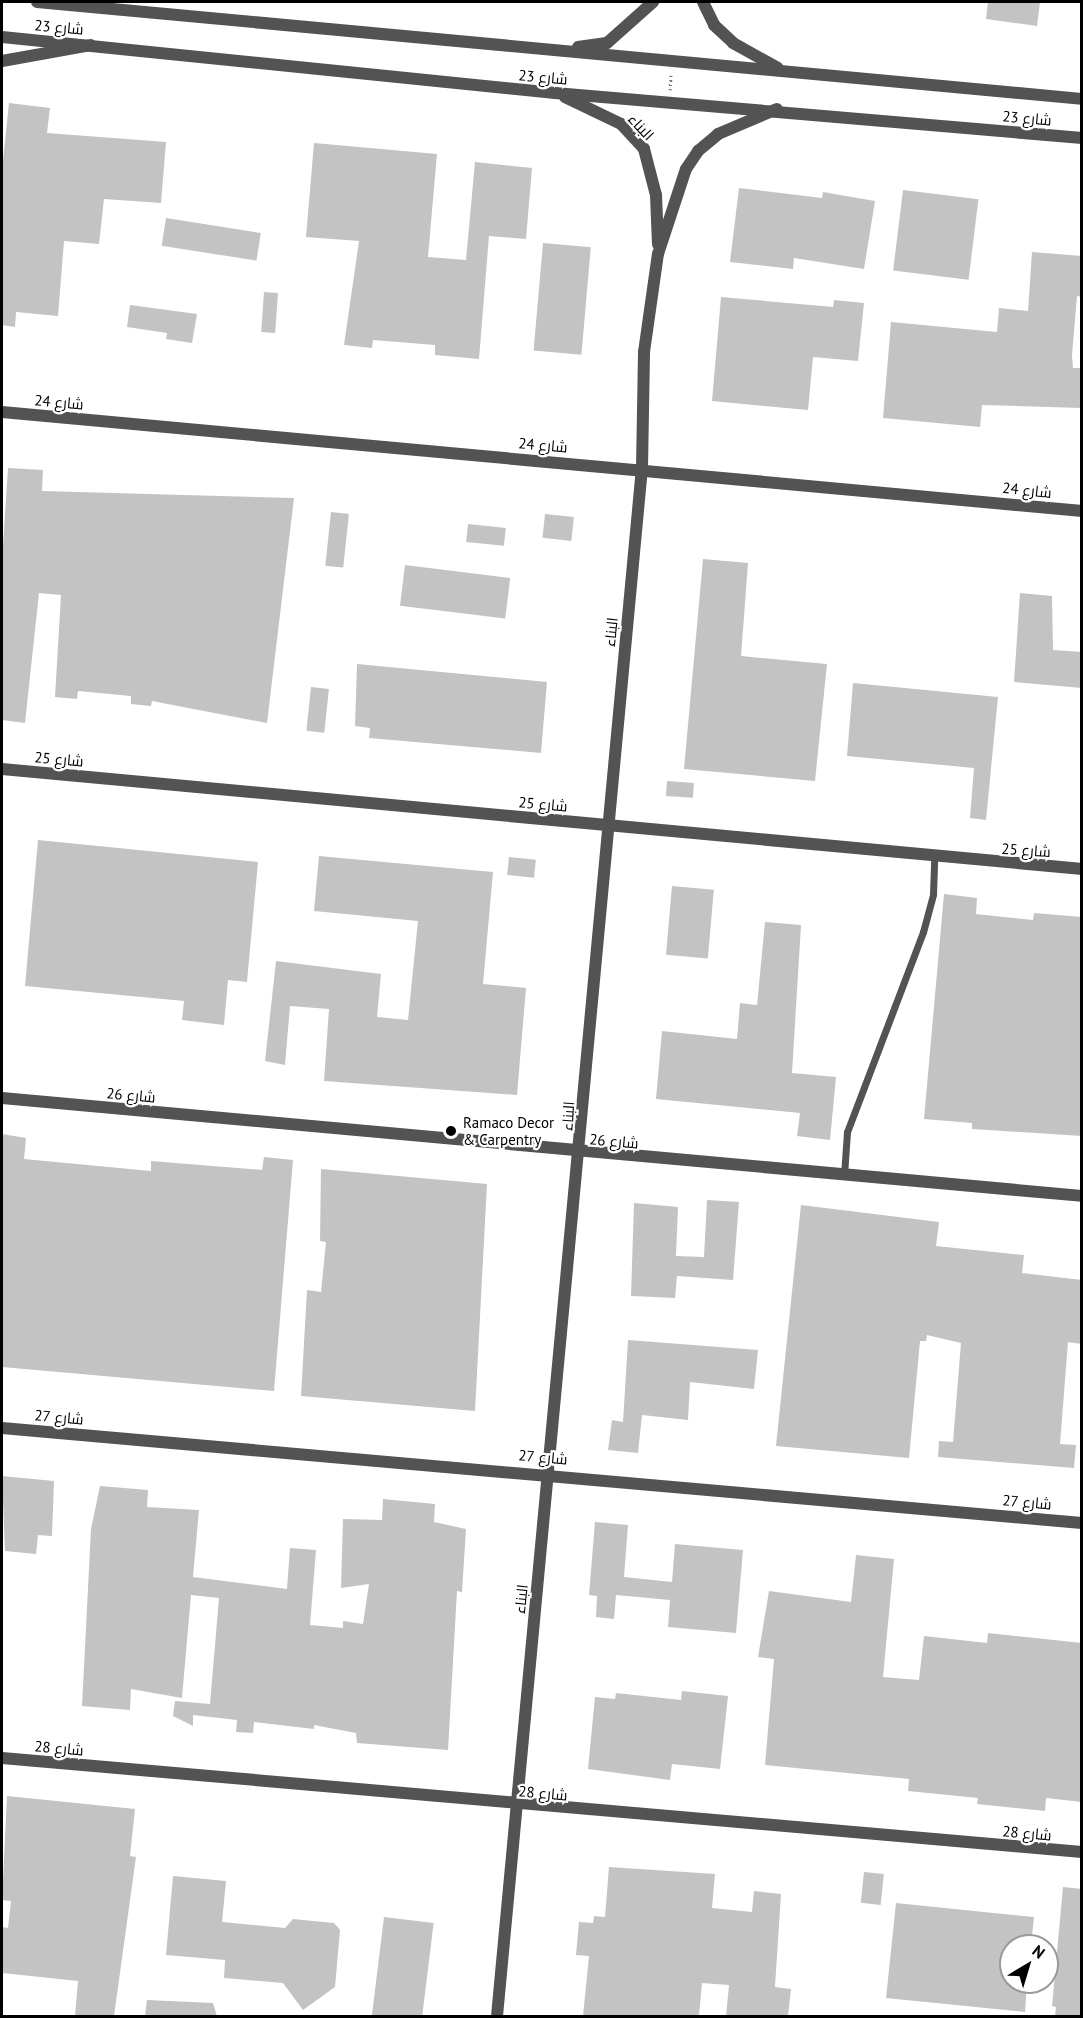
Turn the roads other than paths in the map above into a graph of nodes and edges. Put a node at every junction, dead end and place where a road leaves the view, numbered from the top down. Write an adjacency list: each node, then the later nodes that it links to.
1 (37, 2): 4 (street, شارع 23)
2 (653, 2): 7 (street)
3 (704, 2): 9 (street)
4 (70, 3): 7 (street, شارع 23)
5 (2, 37): 6 (street, شارع 23)
6 (91, 45): 8 (street); 10 (street, شارع 23)
7 (559, 50): 9 (street, شارع 23)
8 (2, 61)
9 (782, 70): 11 (street, شارع 23)
10 (555, 93): 12 (street, شارع 23); 14 (street, البناء)
11 (1082, 99)
12 (777, 109): 13 (street, شارع 23); 14 (street, البناء)
13 (1082, 138)
14 (658, 254): 16 (street, البناء)
15 (2, 412): 16 (street, شارع 24)
16 (642, 468): 17 (street, شارع 24); 19 (street, البناء)
17 (1082, 511)
18 (2, 769): 19 (street, شارع 25)
19 (606, 825): 20 (street, شارع 25); 23 (street, البناء)
20 (934, 858): 21 (street, شارع 25); 24 (lane)
21 (1082, 869)
22 (2, 1098): 23 (street, شارع 26)
23 (581, 1153): 24 (street, شارع 26); 27 (street, البناء)
24 (844, 1175): 25 (street, شارع 26)
25 (1082, 1196)
26 (2, 1428): 27 (street, شارع 27)
27 (549, 1472): 28 (street, شارع 27); 30 (street, البناء)
28 (1082, 1523)
29 (2, 1758): 30 (street, شارع 28)
30 (516, 1806): 31 (street, شارع 28); 32 (street, البناء)
31 (1082, 1852)
32 (497, 2016)

